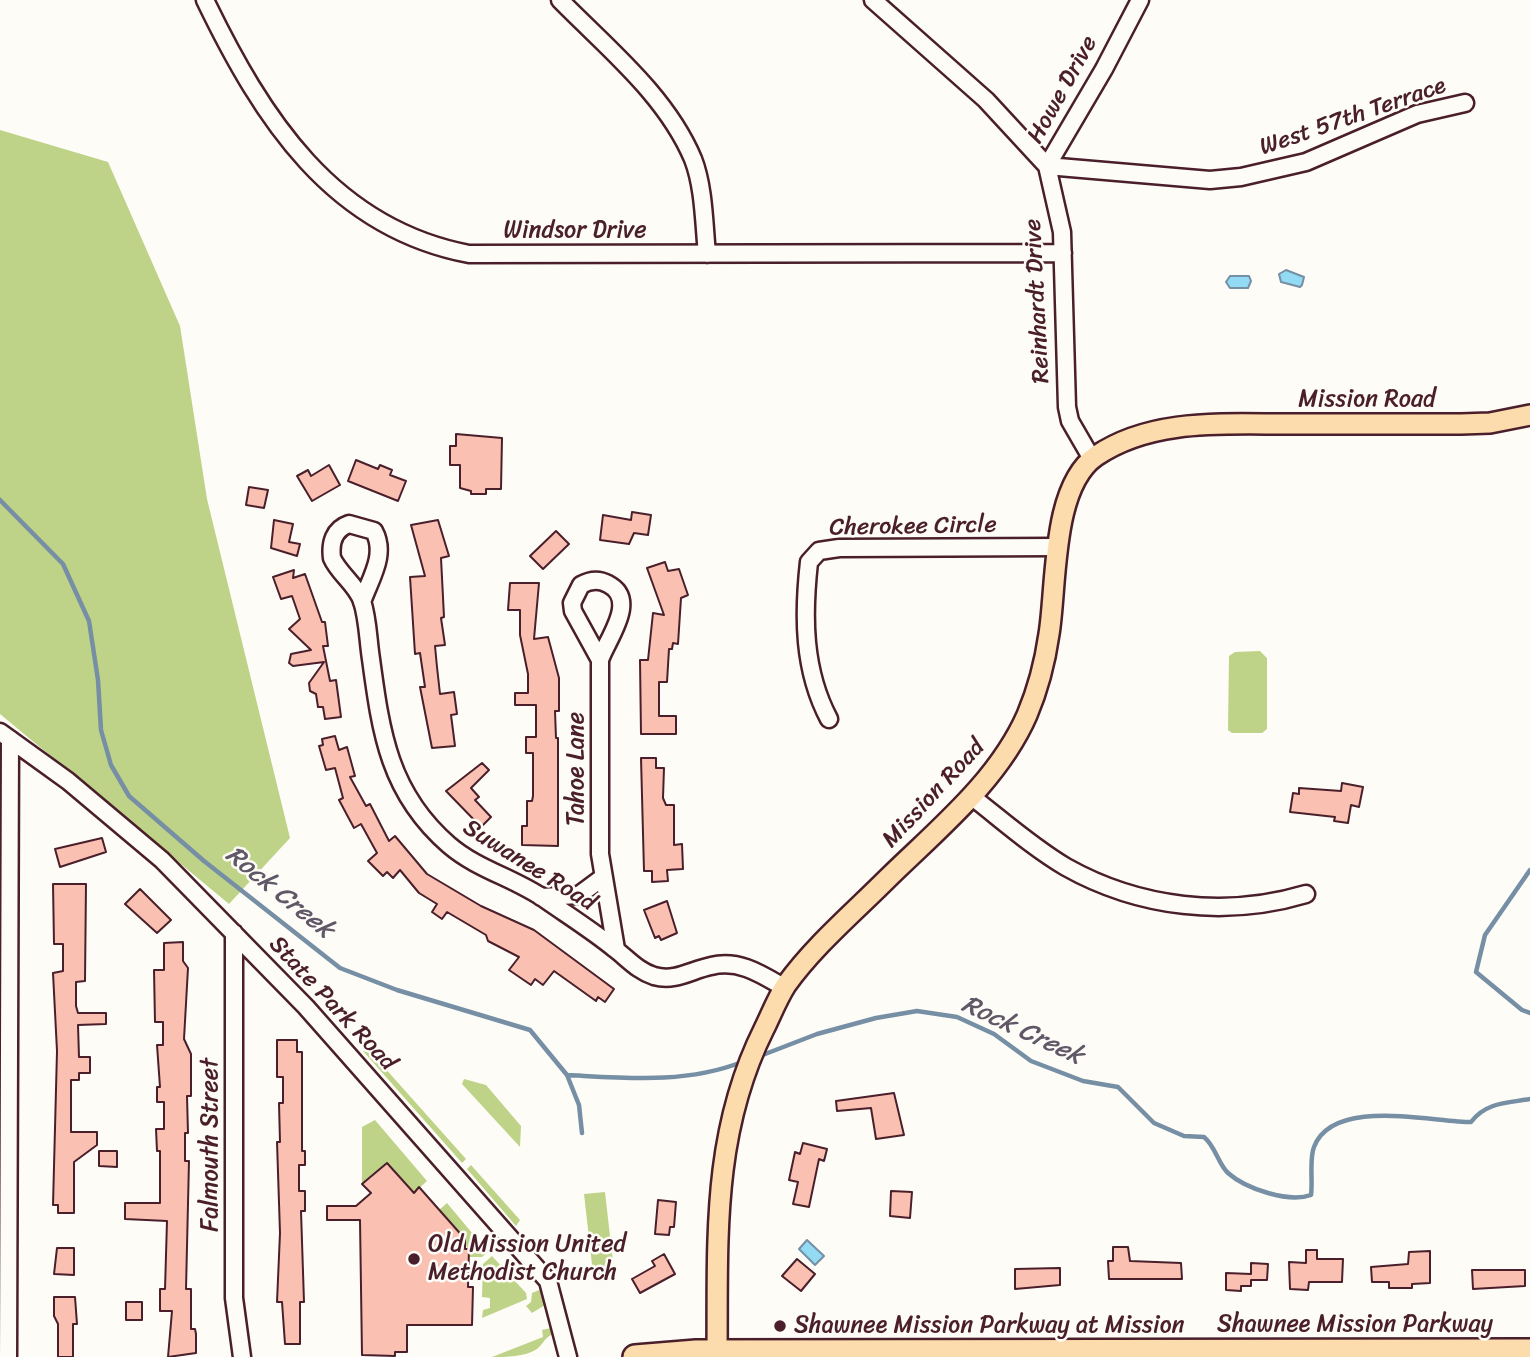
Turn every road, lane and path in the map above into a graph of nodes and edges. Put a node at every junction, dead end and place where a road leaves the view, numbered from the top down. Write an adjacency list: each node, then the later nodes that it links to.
1 (205, 0): 8 (street, Windsor Drive)
2 (559, 0): 8 (street)
3 (873, 0): 6 (street, Reinhardt Drive)
4 (1140, 0): 6 (street, Howe Drive)
5 (1465, 103): 6 (street, West 57th Terrace)
6 (1046, 166): 7 (street, Reinhardt Drive)
7 (1063, 253): 8 (street, Windsor Drive); 10 (street, Reinhardt Drive)
8 (707, 254)
9 (1530, 415): 10 (main road, Mission Road)
10 (1092, 458): 11 (main road, Mission Road)
11 (1057, 547): 14 (street, Cherokee Circle); 16 (main road, Mission Road)
12 (362, 602): 19 (street, Suwanee Road)
13 (600, 660): 13 (street, Tahoe Lane); 17 (street, Tahoe Lane)
14 (829, 719)
15 (5, 736): 20 (street, State Park Road); 29 (street)
16 (971, 796): 18 (street); 22 (main road, Mission Road)
17 (603, 878): 19 (street); 21 (street, Tahoe Lane)
18 (1306, 894)
19 (541, 897): 21 (street, Suwanee Road)
20 (234, 933): 30 (street, Falmouth Street); 31 (street, State Park Road)
21 (616, 949): 22 (street, Suwanee Road)
22 (782, 993): 24 (main road, Mission Road)
23 (1530, 1351): 26 (highway, Shawnee Mission Parkway)
24 (717, 1354): 27 (highway, Shawnee Mission Parkway); 32 (highway, Shawnee Mission Parkway)
25 (1166, 1354): 26 (highway, Shawnee Mission Parkway); 28 (highway, Shawnee Mission Parkway)
26 (1477, 1354)
27 (828, 1355): 28 (highway, Shawnee Mission Parkway)
28 (925, 1355)
29 (8, 1357)
30 (242, 1357)
31 (568, 1357)
32 (635, 1357)

